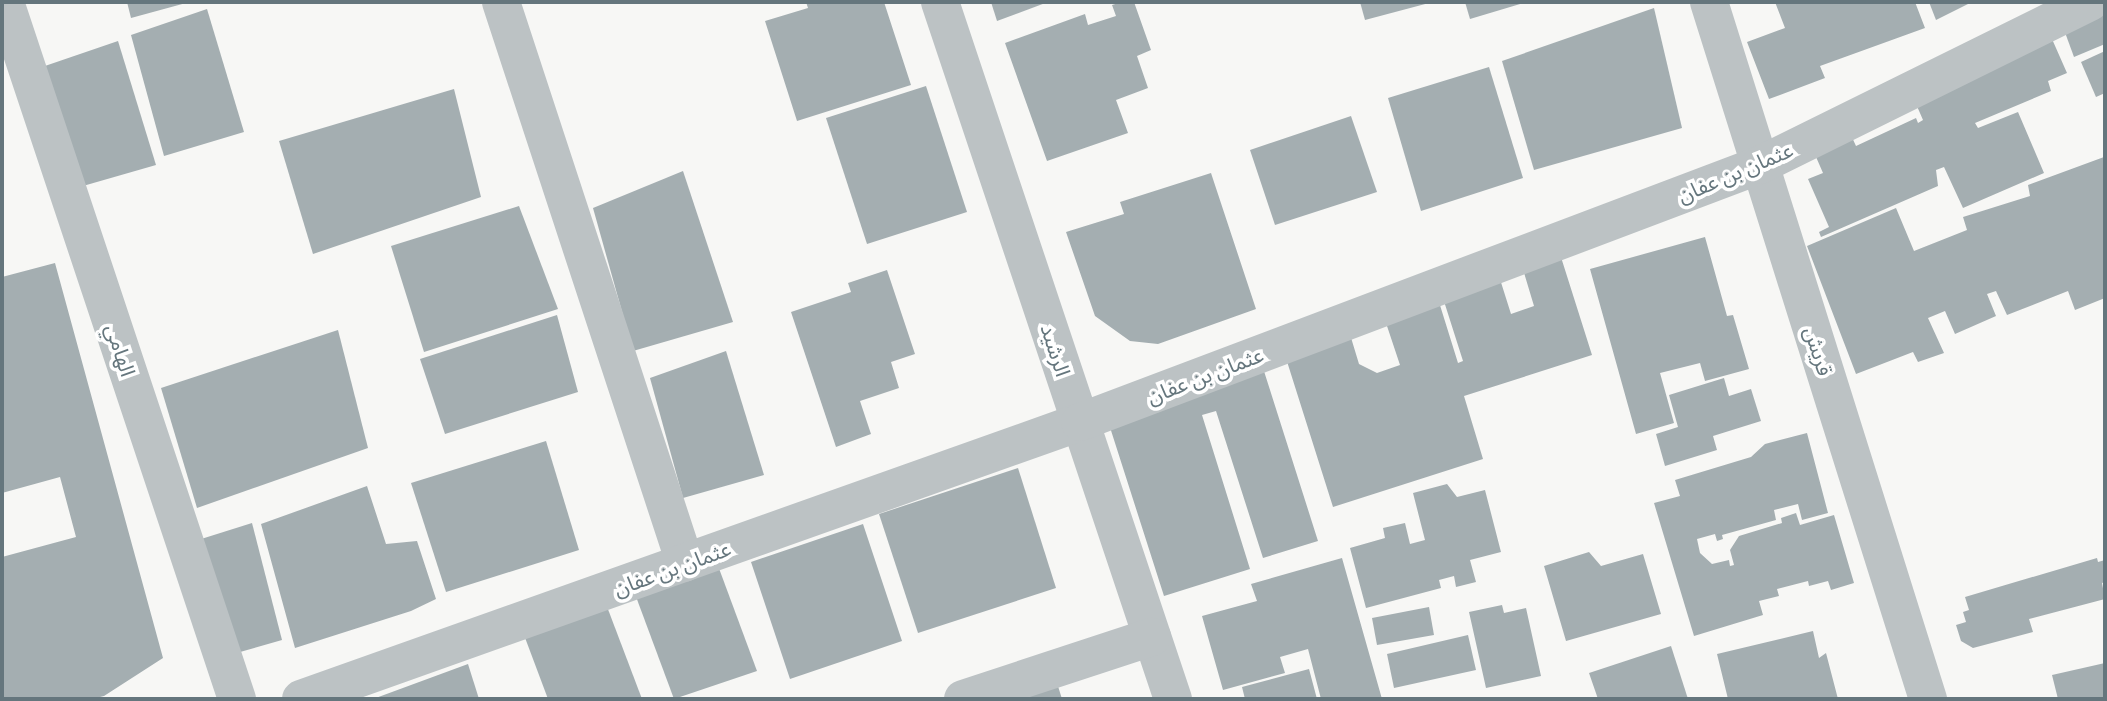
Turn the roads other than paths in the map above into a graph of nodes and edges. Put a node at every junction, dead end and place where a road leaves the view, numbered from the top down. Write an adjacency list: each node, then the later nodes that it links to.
1 (5, 2): 10 (street, الهامي)
2 (500, 2): 8 (street)
3 (940, 2): 7 (street, الرشيد)
4 (1709, 2): 6 (street, قريش)
5 (2090, 2): 6 (street, عثمان بن عفان)
6 (1760, 165): 7 (street, عثمان بن عفان); 14 (street, قريش)
7 (1080, 422): 8 (street, عثمان بن عفان); 9 (street, الرشيد)
8 (685, 563): 11 (street, عثمان بن عفان)
9 (1152, 637): 12 (street); 13 (street, الرشيد)
10 (237, 699)
11 (301, 699)
12 (963, 699)
13 (1173, 699)
14 (1928, 699)

